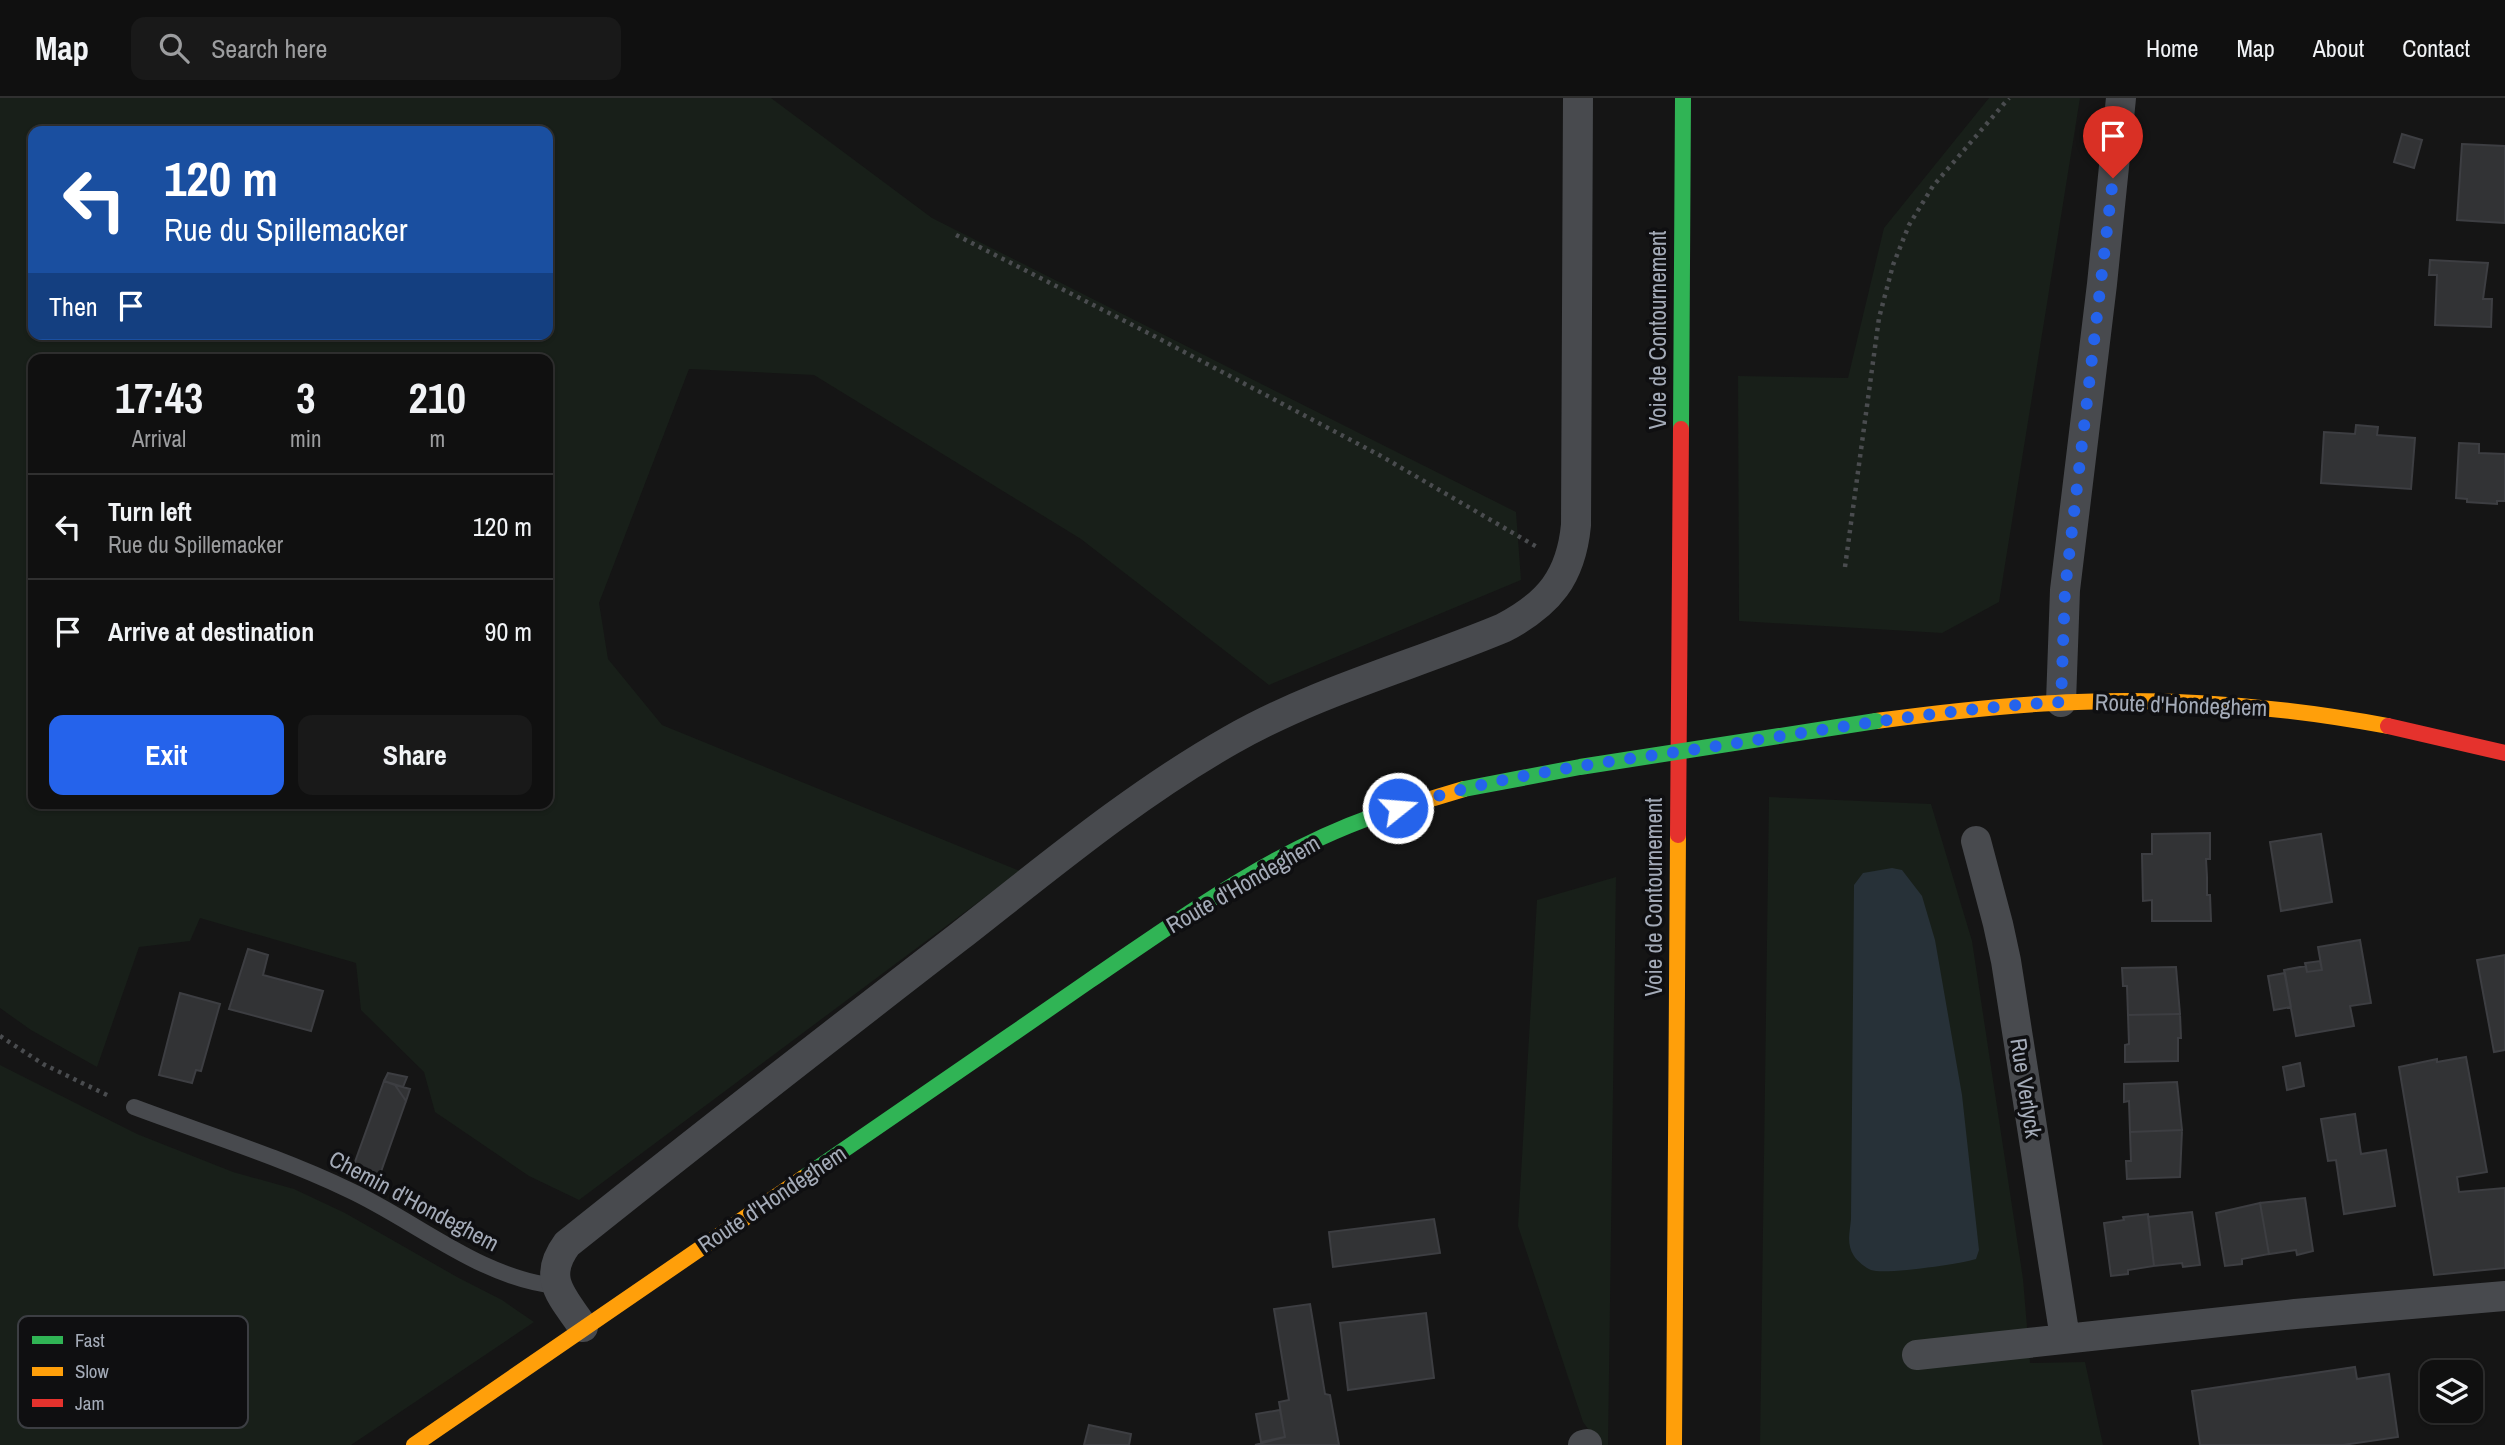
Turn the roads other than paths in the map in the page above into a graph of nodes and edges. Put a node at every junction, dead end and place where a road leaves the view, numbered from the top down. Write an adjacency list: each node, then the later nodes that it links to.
1 (1578, 98): 8 (street)
2 (1682, 98): 14 (main road, Voie de Contournement)
3 (2121, 98): 4 (street)
4 (2061, 702): 5 (main road, Route d'Hondeghem); 10 (main road, Route d'Hondeghem, bridge)
5 (2505, 754)
6 (1976, 841): 11 (street, Rue Verlyck)
7 (134, 1107): 8 (lane, Chemin d'Hondeghem)
8 (556, 1286): 10 (street)
9 (2505, 1296): 11 (street)
10 (583, 1327): 13 (main road, Route d'Hondeghem)
11 (2065, 1338): 12 (street)
12 (1917, 1355)
13 (414, 1445)
14 (1674, 1445)

